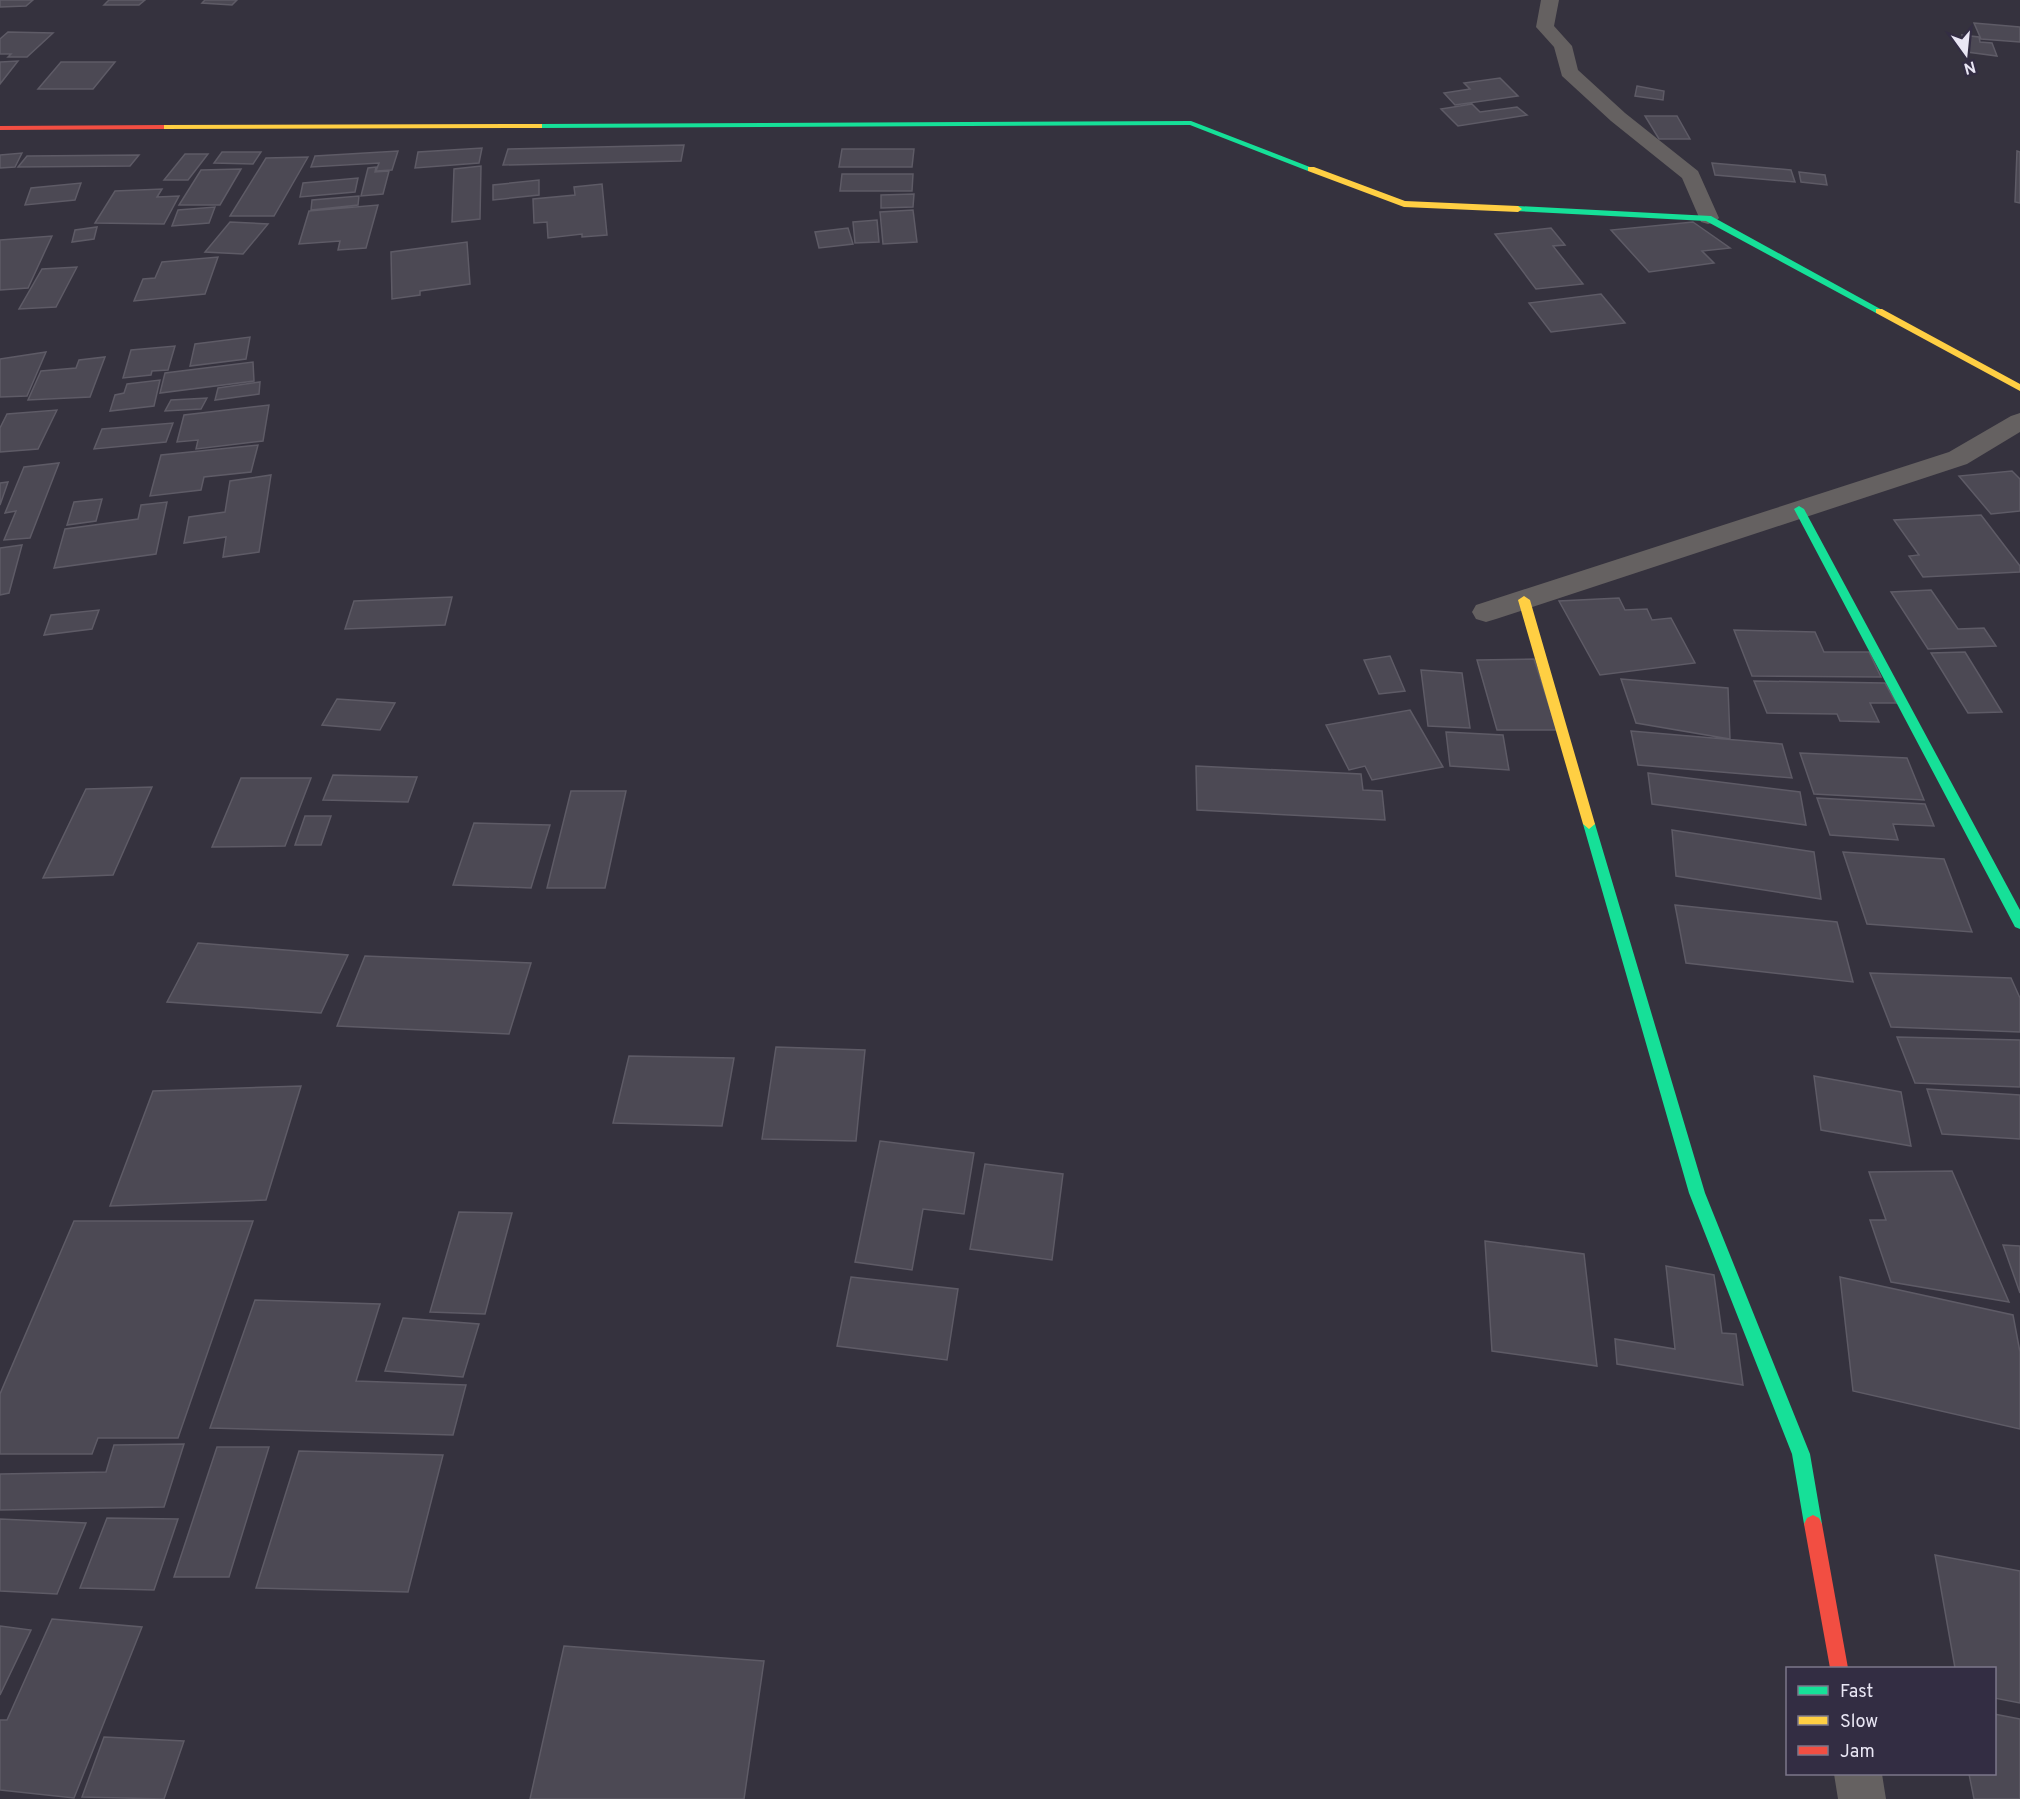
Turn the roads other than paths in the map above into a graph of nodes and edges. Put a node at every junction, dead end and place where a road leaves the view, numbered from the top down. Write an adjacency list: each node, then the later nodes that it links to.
1 (1550, 0): 3 (street)
2 (0, 128): 3 (street)
3 (1708, 218): 4 (street)
4 (2020, 387)
5 (2020, 421): 6 (street)
6 (1799, 510): 7 (street); 9 (street)
7 (1524, 600): 8 (street); 10 (street)
8 (1486, 612)
9 (2020, 923)
10 (1839, 1667)
11 (1858, 1775): 12 (street)
12 (1862, 1799)

